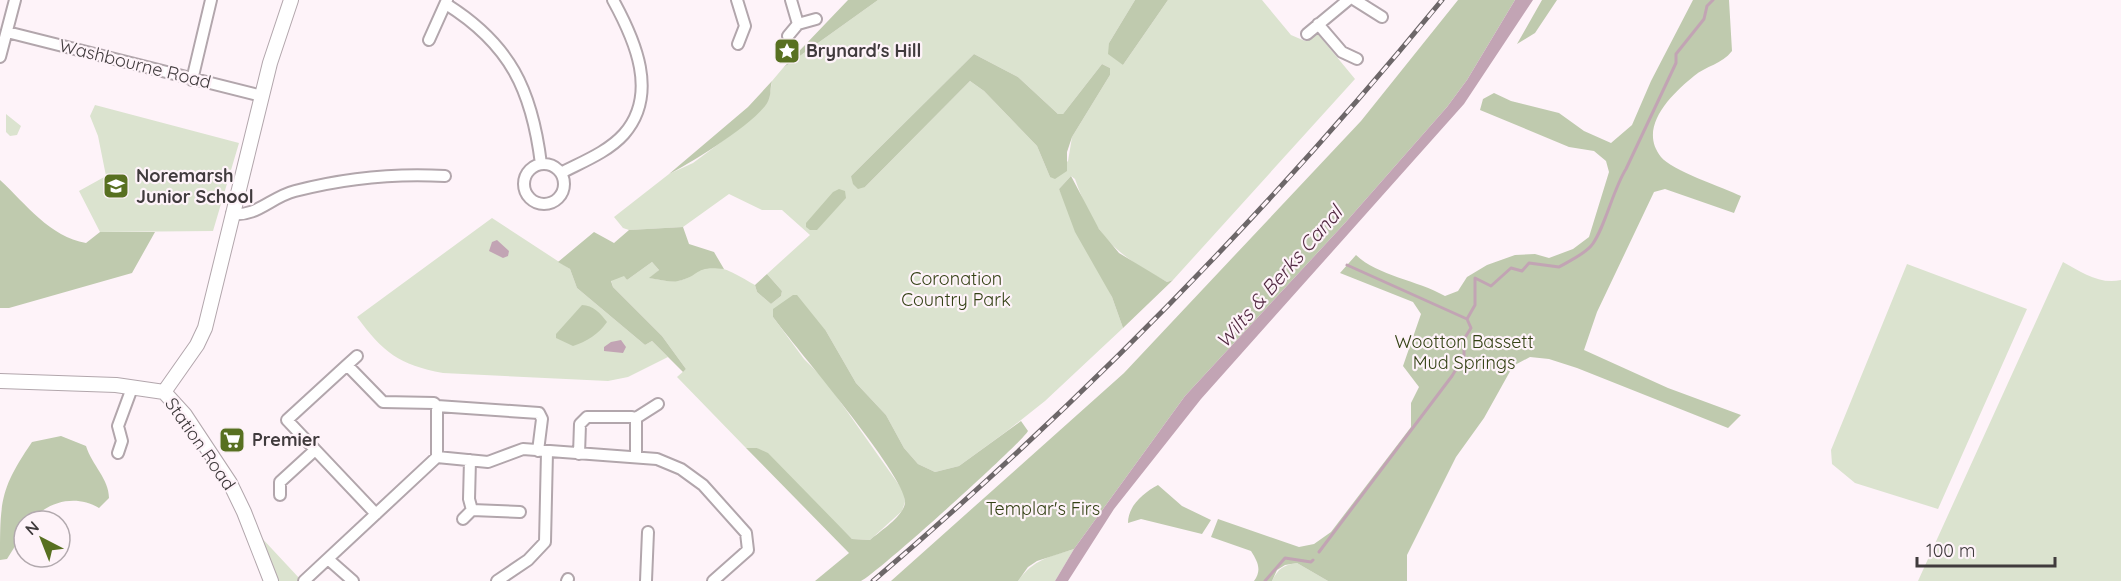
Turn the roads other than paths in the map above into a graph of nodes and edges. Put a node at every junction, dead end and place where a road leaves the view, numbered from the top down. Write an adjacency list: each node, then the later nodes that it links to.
1 (15, 0): 14 (street)
2 (211, 0): 21 (street)
3 (291, 0): 22 (street)
4 (612, 0): 24 (street)
5 (737, 0): 18 (street)
6 (791, 0): 12 (street)
7 (1348, 0): 13 (street)
8 (1354, 0): 10 (street)
9 (446, 2): 17 (street); 23 (street)
10 (1382, 17)
11 (816, 20): 12 (street)
12 (798, 24): 16 (street)
13 (1318, 24): 15 (street); 20 (street)
14 (7, 32): 19 (street); 21 (street, Washbourne Road)
15 (1307, 34)
16 (788, 36)
17 (429, 40)
18 (738, 44)
19 (0, 57)
20 (1357, 60)
21 (192, 80): 22 (street, Washbourne Road)
22 (262, 96): 26 (street)
23 (541, 164): 24 (street); 24 (street)
24 (561, 173)
25 (445, 176): 26 (street)
26 (232, 214): 31 (street)
27 (357, 356): 28 (street)
28 (347, 365): 33 (street); 35 (street)
29 (0, 381): 30 (street, Station Road)
30 (132, 388): 31 (street, Station Road); 39 (street)
31 (164, 392): 53 (street, Station Road)
32 (658, 404): 34 (street)
33 (437, 406): 38 (street); 42 (street)
34 (636, 418): 40 (street); 41 (street)
35 (287, 420): 36 (street); 37 (street)
36 (277, 429)
37 (315, 450): 45 (street); 49 (street)
38 (543, 452): 40 (street); 43 (street); 56 (street)
39 (118, 453)
40 (579, 454): 41 (street)
41 (636, 456): 58 (street)
42 (437, 457): 43 (street); 49 (street)
43 (470, 460): 47 (street)
44 (272, 473): 45 (street)
45 (280, 482): 46 (street)
46 (280, 495)
47 (472, 510): 48 (street); 50 (street)
48 (519, 512)
49 (376, 514): 52 (street)
50 (463, 519)
51 (648, 532): 57 (street)
52 (328, 559): 54 (street); 55 (street)
53 (271, 581)
54 (304, 581)
55 (353, 581)
56 (497, 581)
57 (646, 581)
58 (713, 581)

